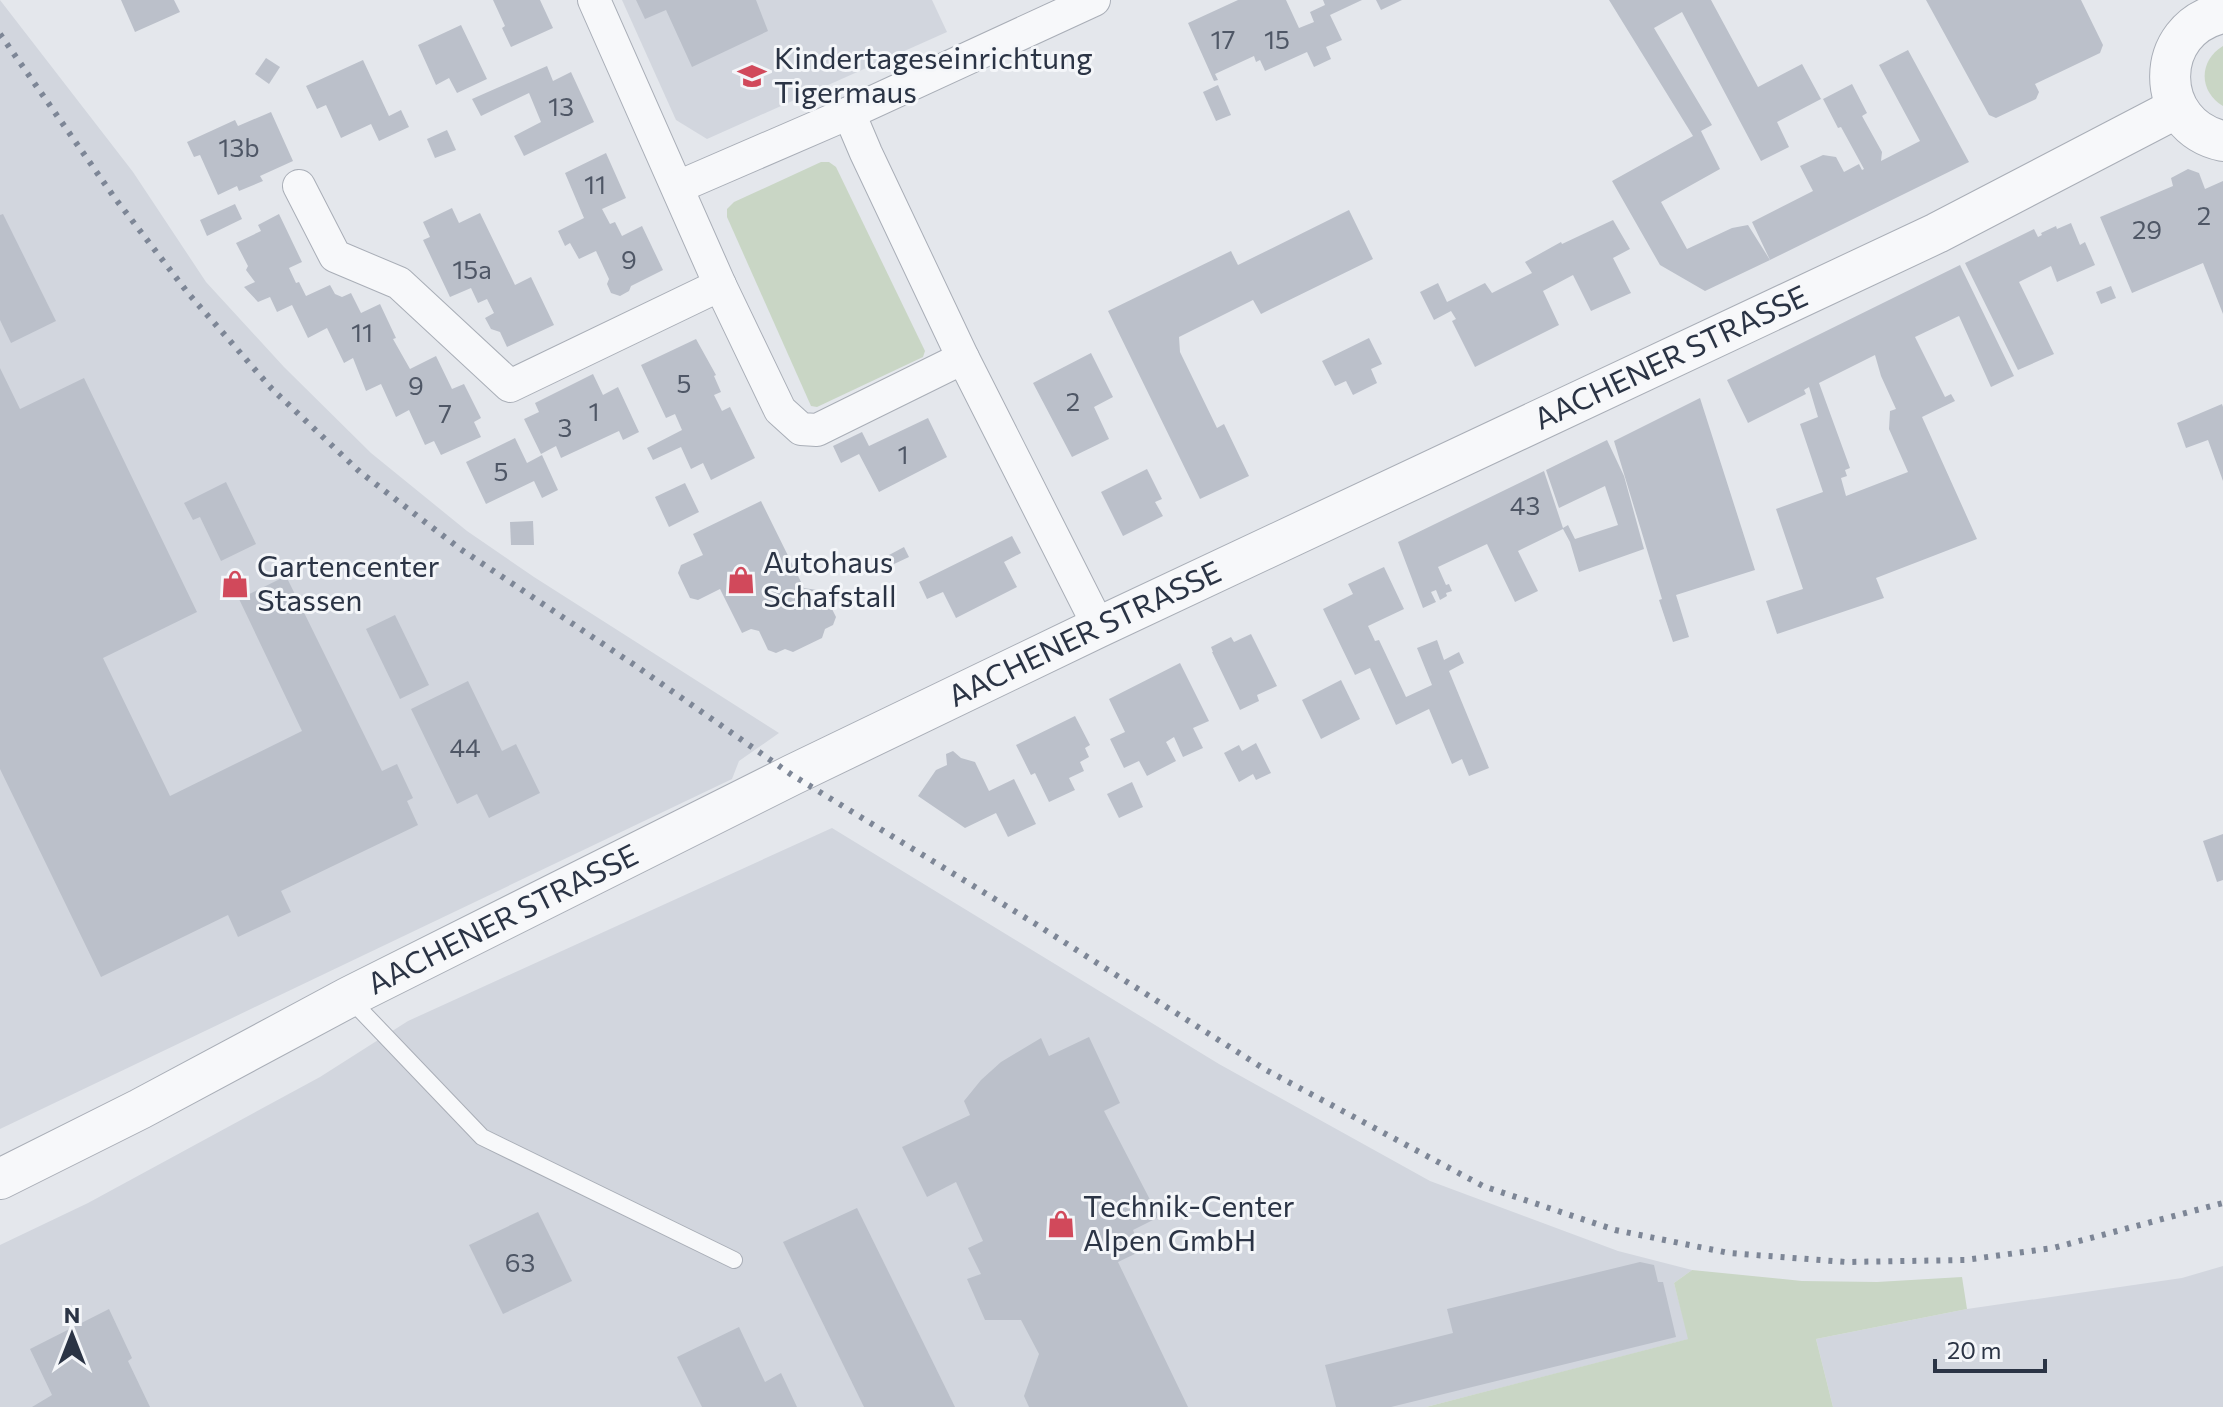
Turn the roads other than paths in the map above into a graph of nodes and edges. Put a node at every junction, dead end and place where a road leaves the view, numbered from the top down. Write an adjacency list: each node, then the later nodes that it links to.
1 (594, 0): 8 (street)
2 (1074, 4): 5 (street)
3 (2204, 12): 4 (street)
4 (2177, 108): 6 (street); 11 (street, AACHENER STRASSE)
5 (849, 113): 8 (street); 10 (street)
6 (2223, 141)
7 (299, 186): 9 (street)
8 (678, 187): 9 (street)
9 (720, 285): 10 (street)
10 (963, 358): 11 (street)
11 (1099, 627): 12 (street, AACHENER STRASSE)
12 (349, 997): 13 (street, AACHENER STRASSE); 14 (lane)
13 (0, 1179)
14 (734, 1260)

